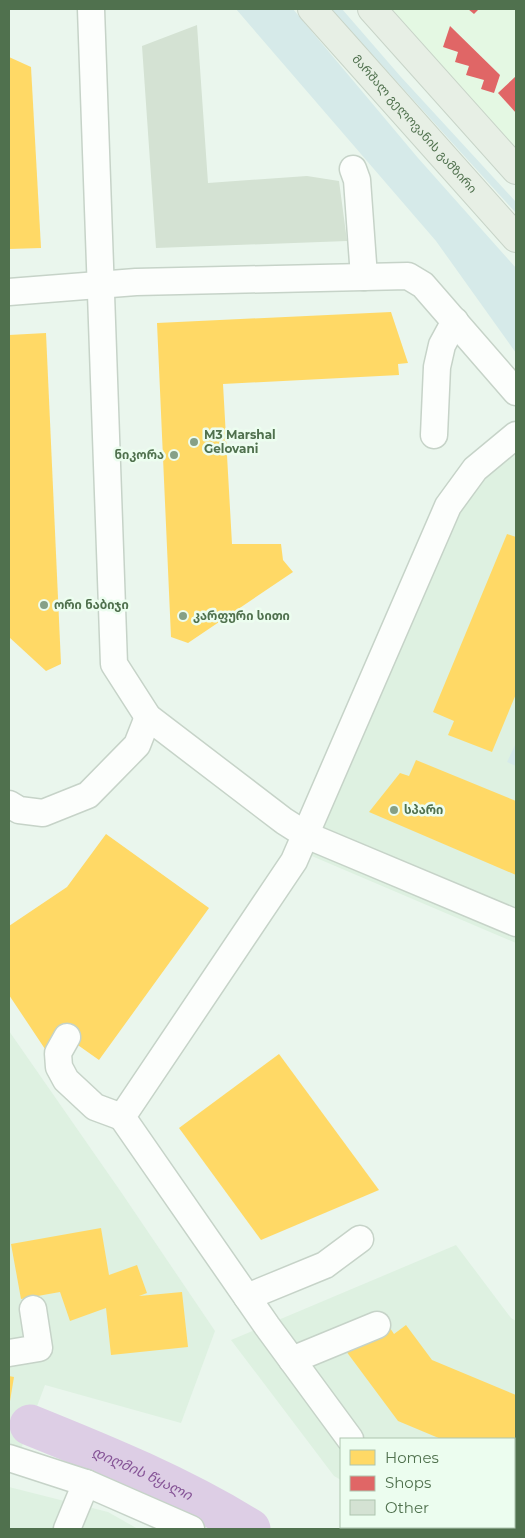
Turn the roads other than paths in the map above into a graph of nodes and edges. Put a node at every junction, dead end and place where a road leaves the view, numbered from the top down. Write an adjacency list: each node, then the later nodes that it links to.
1 (91, 9): 8 (street)
2 (312, 9): 6 (highway, მარშალ გელოვანის გამზირი)
3 (372, 9): 5 (highway)
4 (352, 169): 7 (street)
5 (516, 170)
6 (516, 238)
7 (364, 277): 8 (street); 10 (street)
8 (101, 284): 9 (street); 14 (street)
9 (9, 292)
10 (455, 321): 11 (street); 12 (street)
11 (516, 392)
12 (434, 435)
13 (516, 435): 16 (street)
14 (148, 717): 15 (street); 16 (street)
15 (9, 804)
16 (306, 835): 17 (street); 19 (street)
17 (516, 923)
18 (66, 1037): 19 (street)
19 (122, 1117): 21 (street)
20 (360, 1240): 21 (street)
21 (247, 1298): 25 (street)
22 (33, 1309): 24 (street)
23 (377, 1325): 25 (street)
24 (9, 1353)
25 (292, 1360): 26 (street)
26 (349, 1438)
27 (9, 1458): 28 (street)
28 (86, 1483): 29 (street); 30 (street)
29 (184, 1527)
30 (67, 1529)

